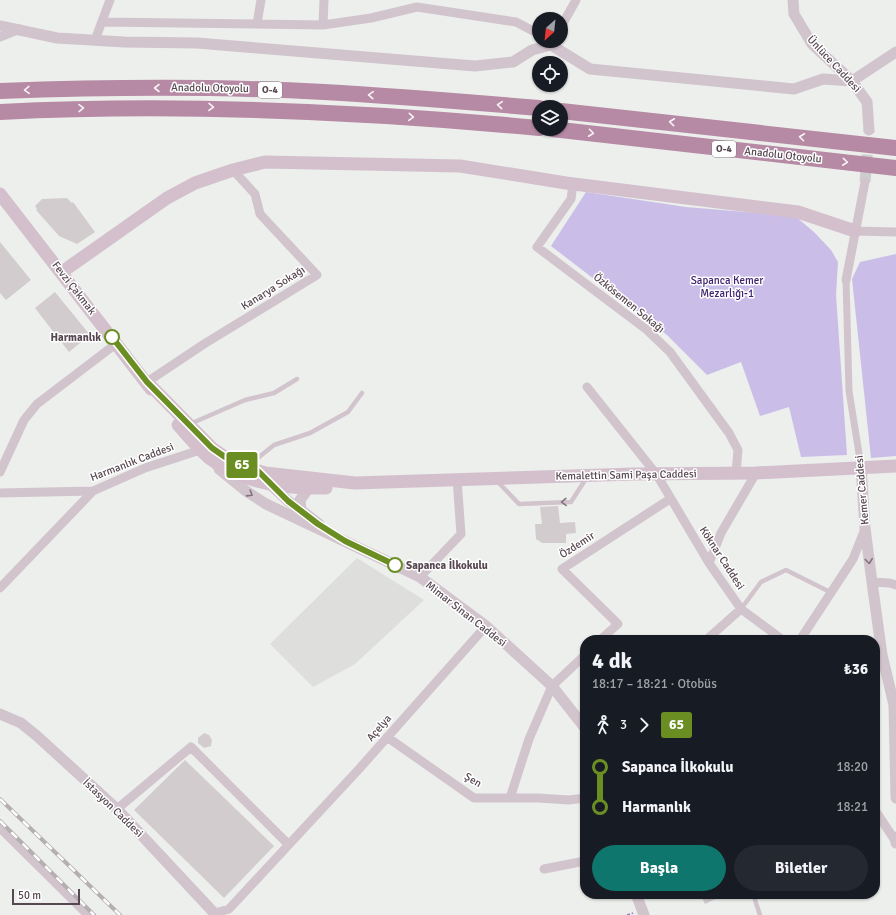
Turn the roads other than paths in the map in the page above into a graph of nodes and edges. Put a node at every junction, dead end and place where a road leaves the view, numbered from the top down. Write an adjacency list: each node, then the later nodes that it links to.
1 (110, 0): 8 (street)
2 (261, 0): 9 (street)
3 (324, 0): 11 (street)
4 (576, 0): 7 (street)
5 (792, 0): 19 (street, Ünlüce Caddesi)
6 (417, 3): 11 (street); 13 (street)
7 (568, 14)
8 (102, 22): 9 (street); 15 (street)
9 (257, 24): 11 (street)
10 (0, 26): 12 (street)
11 (322, 26)
12 (20, 29): 14 (street); 15 (street)
13 (532, 30)
14 (0, 37)
15 (95, 40): 16 (street)
16 (537, 48)
17 (560, 48): 19 (street)
18 (896, 52): 19 (street)
19 (852, 81): 25 (street, Ünlüce Caddesi)
20 (0, 91): 21 (highway, Anadolu Otoyolu / O-4, one-way to 20)
21 (532, 107)
22 (0, 112): 24 (highway, Anadolu Otoyolu / O-4, one-way to 24)
23 (568, 112): 27 (highway, Anadolu Otoyolu / O-4, one-way to 23)
24 (532, 127)
25 (869, 130)
26 (568, 131): 28 (highway, Anadolu Otoyolu / O-4, one-way to 28)
27 (896, 148)
28 (896, 168)
29 (233, 170): 31 (main road); 35 (main road); 39 (street, Kanarya Sokağı)
30 (865, 182): 33 (street, Kemer Caddesi)
31 (573, 184): 33 (main road); 49 (street, Özkösemen Sokağı)
32 (0, 194): 35 (main road, Fevzi Çakmak)
33 (855, 231): 34 (street); 36 (street, Kemer Caddesi)
34 (896, 232)
35 (62, 272): 37 (main road, Fevzi Çakmak)
36 (846, 280): 45 (street, Kemer Caddesi)
37 (117, 344): 39 (main road, Fevzi Çakmak); 48 (street)
38 (296, 379): 42 (lane)
39 (147, 382): 42 (main road, Kemalettin Sami Paşa Caddesi); 43 (main road, Kemalettin Sami Paşa Caddesi)
40 (587, 387): 52 (street, Köknar Caddesi)
41 (362, 393): 47 (lane)
42 (189, 425): 47 (main road, Kemalettin Sami Paşa Caddesi)
43 (200, 450): 44 (main road, Kemalettin Sami Paşa Caddesi); 59 (street, Harmanlık Caddesi)
44 (211, 459): 57 (main road, Kemalettin Sami Paşa Caddesi); 62 (street, one-way to 62)
45 (862, 466): 46 (main road, Kemalettin Sami Paşa Caddesi); 50 (main road, Kemalettin Sami Paşa Caddesi); 64 (street, Kemer Caddesi)
46 (896, 466)
47 (252, 469): 51 (main road, Kemalettin Sami Paşa Caddesi); 57 (street)
48 (0, 472)
49 (736, 473): 50 (main road, Kemalettin Sami Paşa Caddesi); 52 (main road, Kemalettin Sami Paşa Caddesi)
50 (756, 473): 66 (street)
51 (281, 475): 56 (main road, Kemalettin Sami Paşa Caddesi); 57 (street)
52 (657, 475): 53 (main road, Kemalettin Sami Paşa Caddesi); 61 (street, Köknar Caddesi)
53 (588, 476): 54 (main road, Kemalettin Sami Paşa Caddesi); 54 (lane, one-way to 54)
54 (494, 478): 55 (main road, Kemalettin Sami Paşa Caddesi)
55 (457, 479): 56 (main road, Kemalettin Sami Paşa Caddesi); 67 (street)
56 (355, 483): 58 (main road, Kemalettin Sami Paşa Caddesi)
57 (270, 484): 58 (main road, Kemalettin Sami Paşa Caddesi); 62 (street); 63 (street)
58 (309, 488): 63 (street)
59 (93, 491): 60 (street, Harmanlık Caddesi); 70 (street)
60 (0, 493)
61 (670, 499): 66 (street, Köknar Caddesi); 74 (street, Özdemir)
62 (272, 507): 65 (street)
63 (301, 510): 65 (street)
64 (865, 528): 68 (street, Kemer Caddesi, one-way to 68); 71 (street)
65 (345, 541): 67 (street, Mimar Sinan Caddesi)
66 (709, 563): 72 (street, Köknar Caddesi)
67 (420, 578): 73 (street, Mimar Sinan Caddesi)
68 (872, 582): 69 (street); 78 (street, Kemer Caddesi)
69 (896, 585)
70 (0, 588)
71 (832, 593): 72 (lane); 77 (street)
72 (741, 608): 75 (street); 76 (street, Köknar Caddesi)
73 (486, 626): 81 (street, Mimar Sinan Caddesi); 84 (street, Açelya)
74 (606, 635)
75 (711, 635)
76 (776, 635)
77 (803, 635)
78 (879, 635)
79 (880, 640): 86 (street, Kemer Caddesi)
80 (580, 660): 81 (street)
81 (552, 686): 83 (street, Mimar Sinan Caddesi); 85 (street)
82 (0, 714): 88 (street, İstasyon Caddesi)
83 (580, 722)
84 (387, 737): 85 (street, Şen); 93 (street, Açelya)
85 (510, 798): 87 (street, Şen)
86 (896, 798)
87 (580, 799)
88 (117, 809): 93 (street); 98 (street, İstasyon Caddesi)
89 (880, 818): 92 (street)
90 (0, 828): 99 (street)
91 (896, 838): 92 (street)
92 (896, 843)
93 (288, 844): 98 (street, Açelya)
94 (580, 862): 95 (street)
95 (544, 869)
96 (638, 899): 100 (street)
97 (755, 899): 101 (lane)
98 (215, 914)
99 (88, 915)
100 (644, 915)
101 (760, 915)

